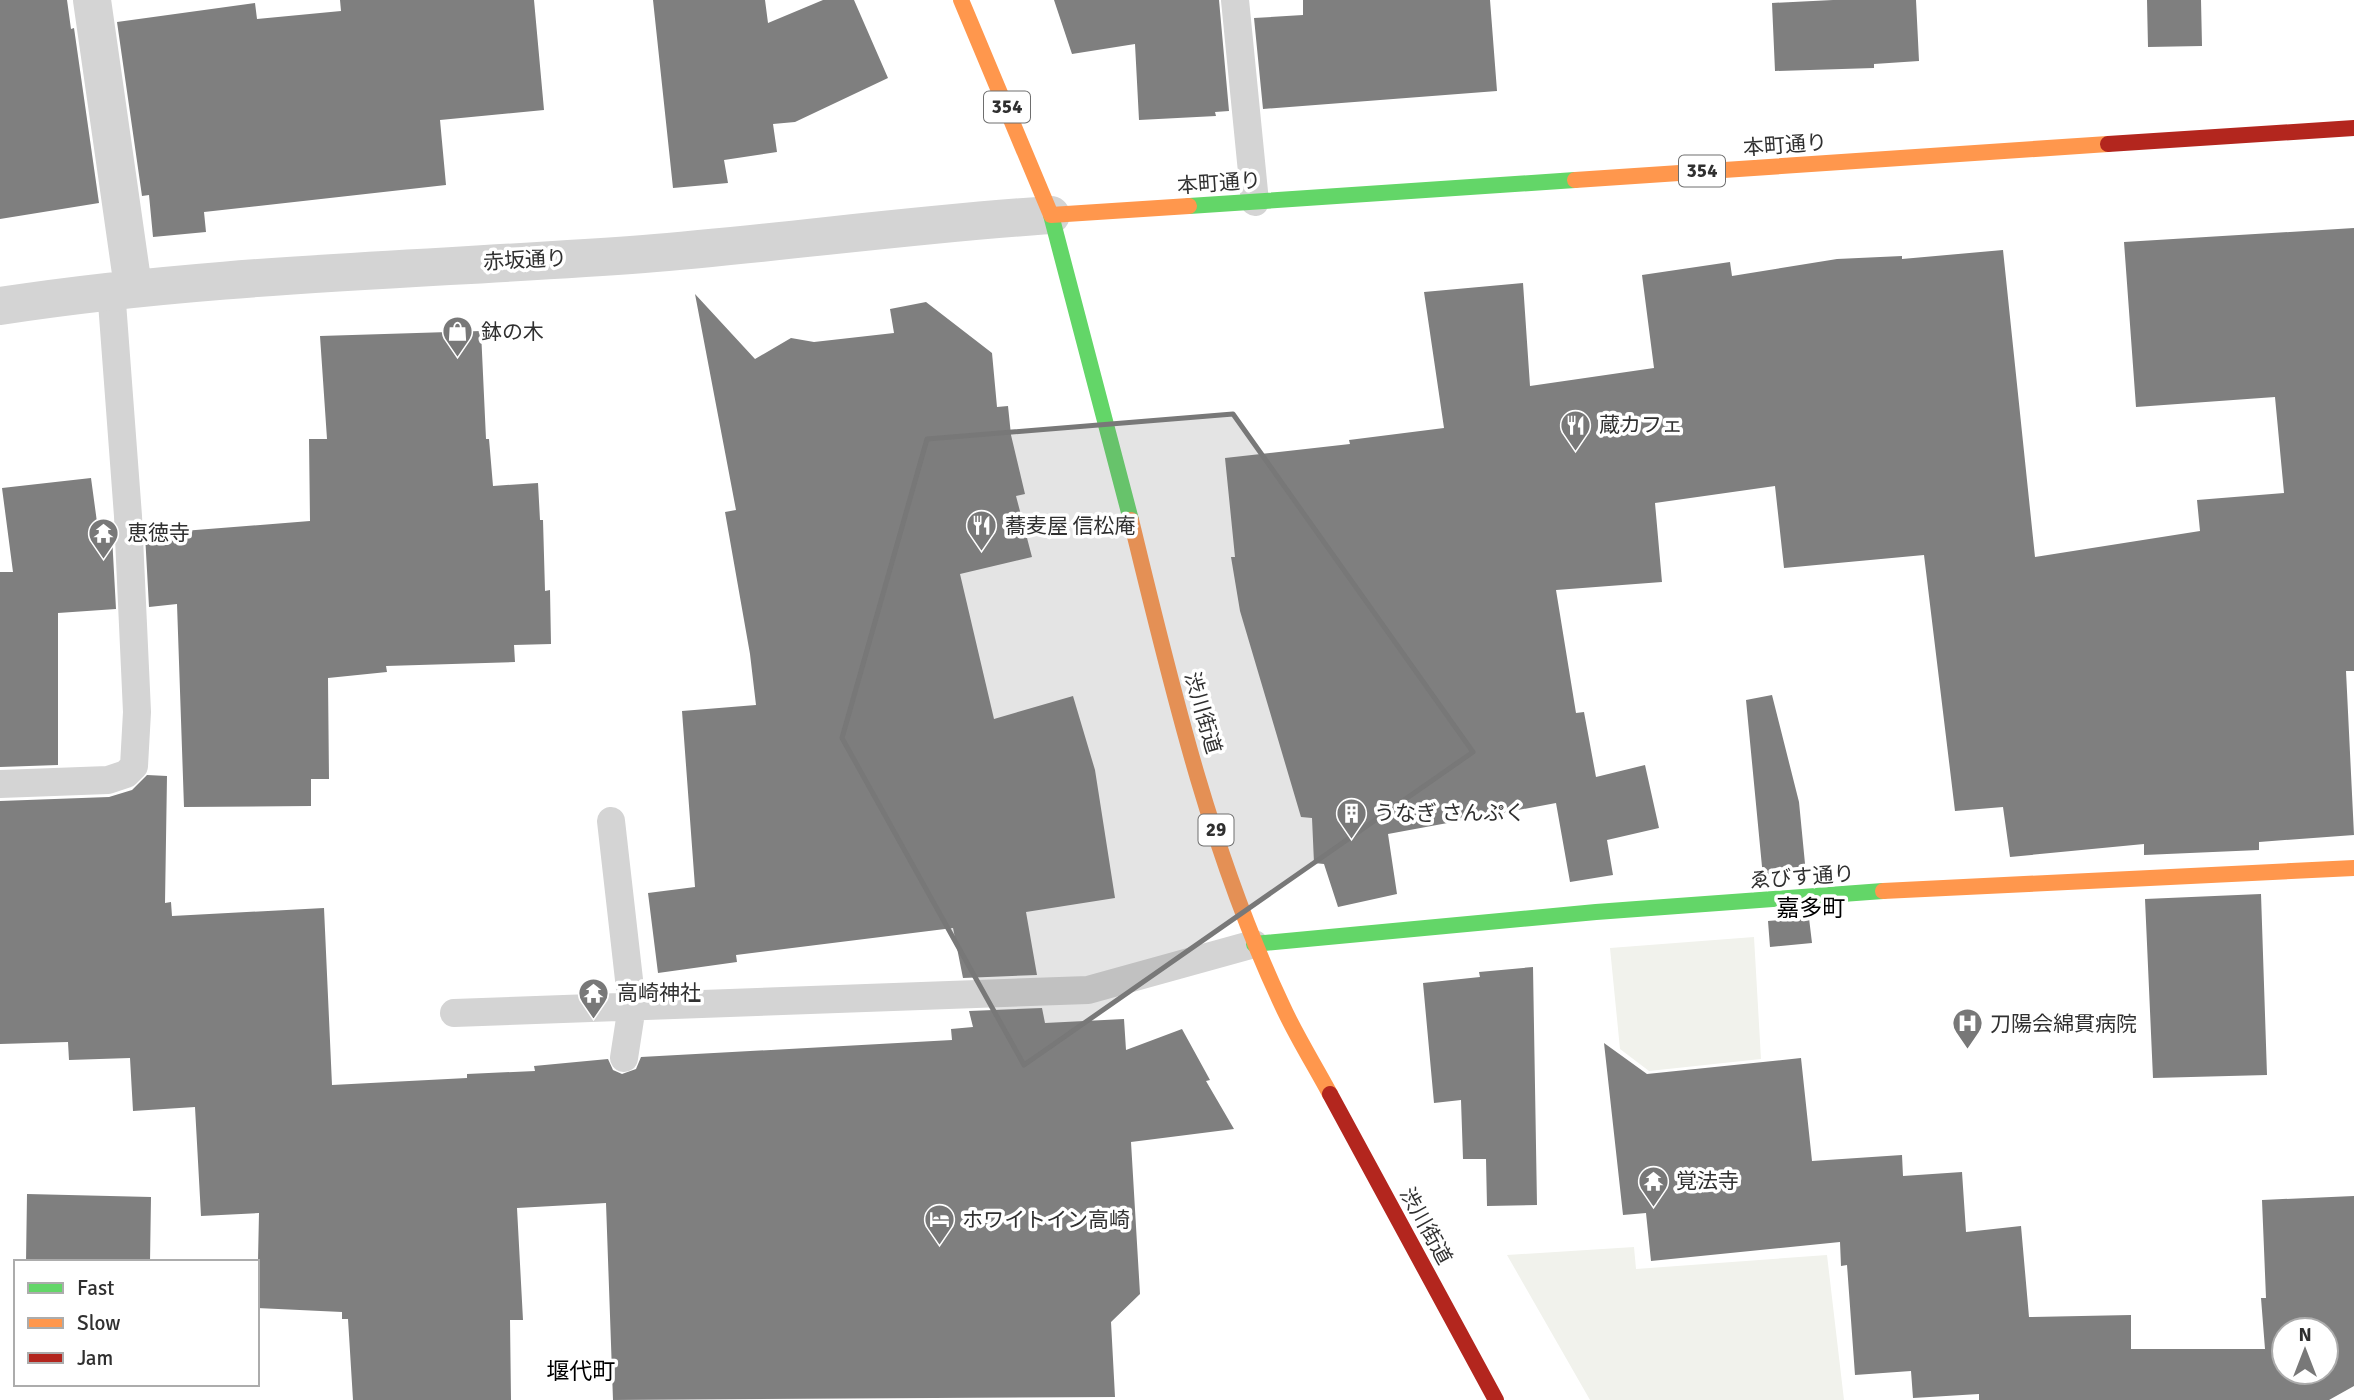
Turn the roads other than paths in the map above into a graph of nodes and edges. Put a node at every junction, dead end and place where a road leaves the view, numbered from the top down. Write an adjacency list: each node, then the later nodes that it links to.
1 (92, 0): 7 (street)
2 (961, 0): 6 (main road, 渋川街道 / 354)
3 (1235, 0): 5 (lane)
4 (2354, 128): 5 (main road, 本町通り / 354)
5 (1255, 202): 6 (main road, 本町通り / 354)
6 (1051, 215): 7 (street, 赤坂通り); 12 (main road, 渋川街道 / 29)
7 (122, 288): 8 (street, 赤坂通り); 9 (lane)
8 (0, 306)
9 (0, 784)
10 (611, 821): 13 (lane)
11 (2354, 868): 12 (main road, ゑびす通り)
12 (1254, 944): 13 (lane); 16 (main road, 渋川街道 / 29)
13 (632, 1006): 14 (lane); 15 (lane)
14 (454, 1013)
15 (624, 1058)
16 (1496, 1400)

